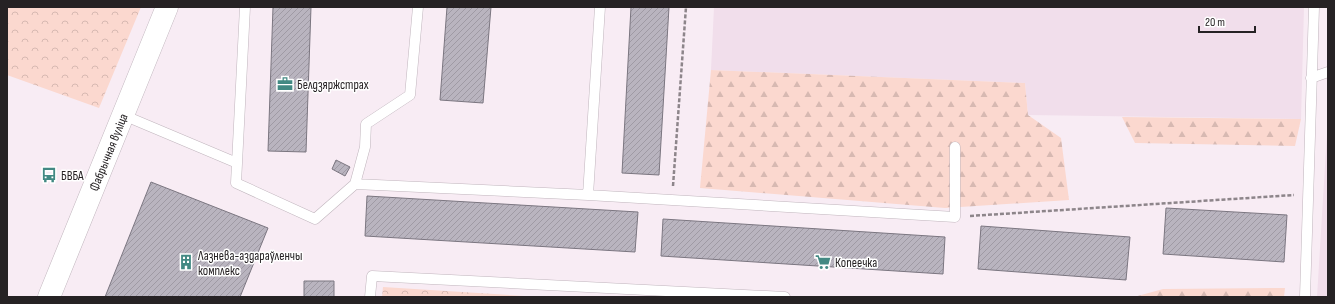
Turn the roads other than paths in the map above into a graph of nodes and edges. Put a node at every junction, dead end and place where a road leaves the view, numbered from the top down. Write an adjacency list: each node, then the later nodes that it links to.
1 (166, 7): 8 (main road, Фабрычная вуліца)
2 (245, 7): 10 (lane)
3 (418, 7): 11 (lane)
4 (600, 7): 12 (lane)
5 (1314, 7): 7 (lane)
6 (1328, 72): 7 (lane)
7 (1312, 78): 16 (lane)
8 (123, 114): 10 (lane); 13 (main road, Фабрычная вуліца)
9 (954, 147): 12 (lane)
10 (237, 163): 11 (lane)
11 (355, 184): 12 (lane)
12 (588, 195)
13 (49, 297)
14 (370, 297): 15 (lane)
15 (785, 297)
16 (1305, 297)

